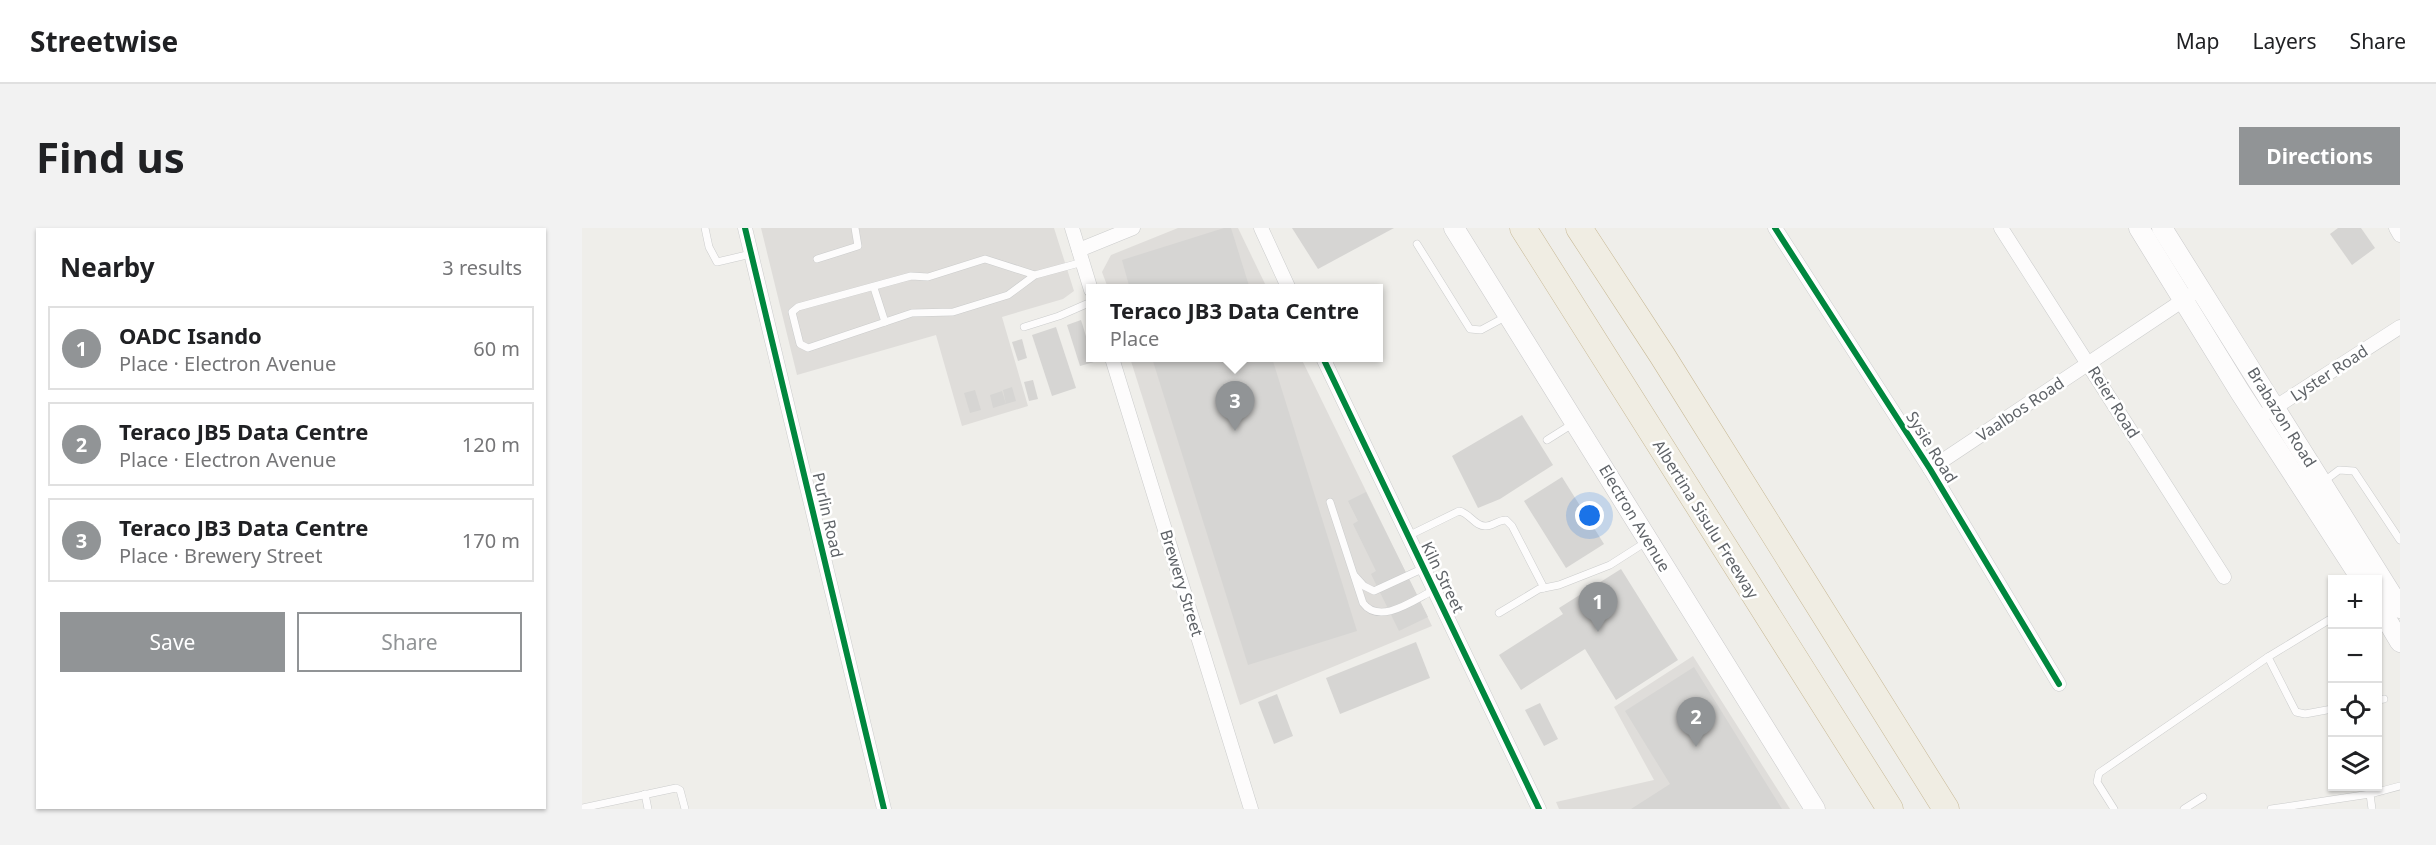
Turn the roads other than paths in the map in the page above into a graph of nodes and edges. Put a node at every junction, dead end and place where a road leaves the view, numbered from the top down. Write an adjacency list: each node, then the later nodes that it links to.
1 (705, 228): 19 (lane)
2 (745, 228): 19 (street, Purlin Road)
3 (855, 228): 21 (lane)
4 (1072, 228): 20 (street)
5 (1133, 228): 20 (street)
6 (1261, 228): 24 (street)
7 (1454, 228): 30 (main road, Electron Avenue)
8 (1518, 228): 17 (highway, Albertina Sisulu Freeway)
9 (1579, 228): 25 (highway)
10 (1595, 228): 25 (highway)
11 (1775, 228): 41 (street, Sysie Road)
12 (2001, 228): 36 (street, Reier Road)
13 (2139, 228): 28 (main road, Brabazon Road)
14 (2162, 228): 27 (main road, Brabazon Road)
15 (2396, 228): 16 (street)
16 (2400, 235)
17 (1529, 239): 74 (highway, Albertina Sisulu Freeway)
18 (1418, 244): 30 (lane)
19 (751, 254): 70 (street, Purlin Road)
20 (1081, 256): 22 (lane); 23 (street)
21 (817, 259)
22 (1035, 275): 26 (lane); 31 (lane)
23 (1089, 284)
24 (1288, 284)
25 (1619, 287): 75 (highway)
26 (874, 288): 31 (lane); 31 (lane)
27 (2200, 289): 28 (street, Vaalbos Road); 37 (main road, Brabazon Road)
28 (2183, 300): 36 (street, Vaalbos Road); 38 (main road, Brabazon Road)
29 (1086, 304): 32 (lane)
30 (1509, 315): 39 (main road, Electron Avenue)
31 (885, 322)
32 (1024, 327)
33 (2400, 327): 37 (street, Lyster Road)
34 (1114, 362): 71 (street, Brewery Street)
35 (1325, 362): 45 (street, Kiln Street)
36 (2089, 362): 41 (street, Vaalbos Road); 51 (street, Reier Road)
37 (2276, 407): 38 (street, Lyster Road); 42 (main road, Brabazon Road)
38 (2257, 419): 43 (main road, Brabazon Road)
39 (1576, 421): 40 (lane); 46 (main road, Electron Avenue)
40 (1547, 440)
41 (1930, 469): 60 (street, Sysie Road)
42 (2322, 481): 43 (main road); 47 (lane); 54 (main road, Brabazon Road)
43 (2303, 490): 50 (main road, Brabazon Road)
44 (1330, 502): 49 (lane)
45 (1408, 536): 48 (street, Kiln Street); 52 (lane)
46 (1648, 540): 52 (lane); 73 (main road, Electron Avenue)
47 (2400, 540)
48 (1424, 568): 49 (lane); 53 (street, Kiln Street)
49 (1353, 574): 53 (lane)
50 (2359, 575)
51 (2224, 577)
52 (1544, 588): 56 (lane)
53 (1434, 590): 72 (street, Kiln Street)
54 (2400, 608)
55 (2382, 612): 58 (main road)
56 (1499, 613)
57 (2328, 620): 59 (lane)
58 (2400, 642)
59 (2268, 657): 61 (lane); 76 (lane)
60 (2059, 684)
61 (2328, 710)
62 (2400, 786): 64 (lane)
63 (645, 794): 66 (lane); 68 (lane); 69 (lane)
64 (2370, 794): 78 (lane); 79 (lane)
65 (2203, 796): 77 (lane)
66 (611, 805): 67 (lane)
67 (582, 808)
68 (648, 809)
69 (685, 809)
70 (884, 809)
71 (1251, 809)
72 (1539, 809)
73 (1815, 809)
74 (1890, 809)
75 (1946, 809)
76 (2114, 809)
77 (2184, 809)
78 (2271, 809)
79 (2372, 809)

